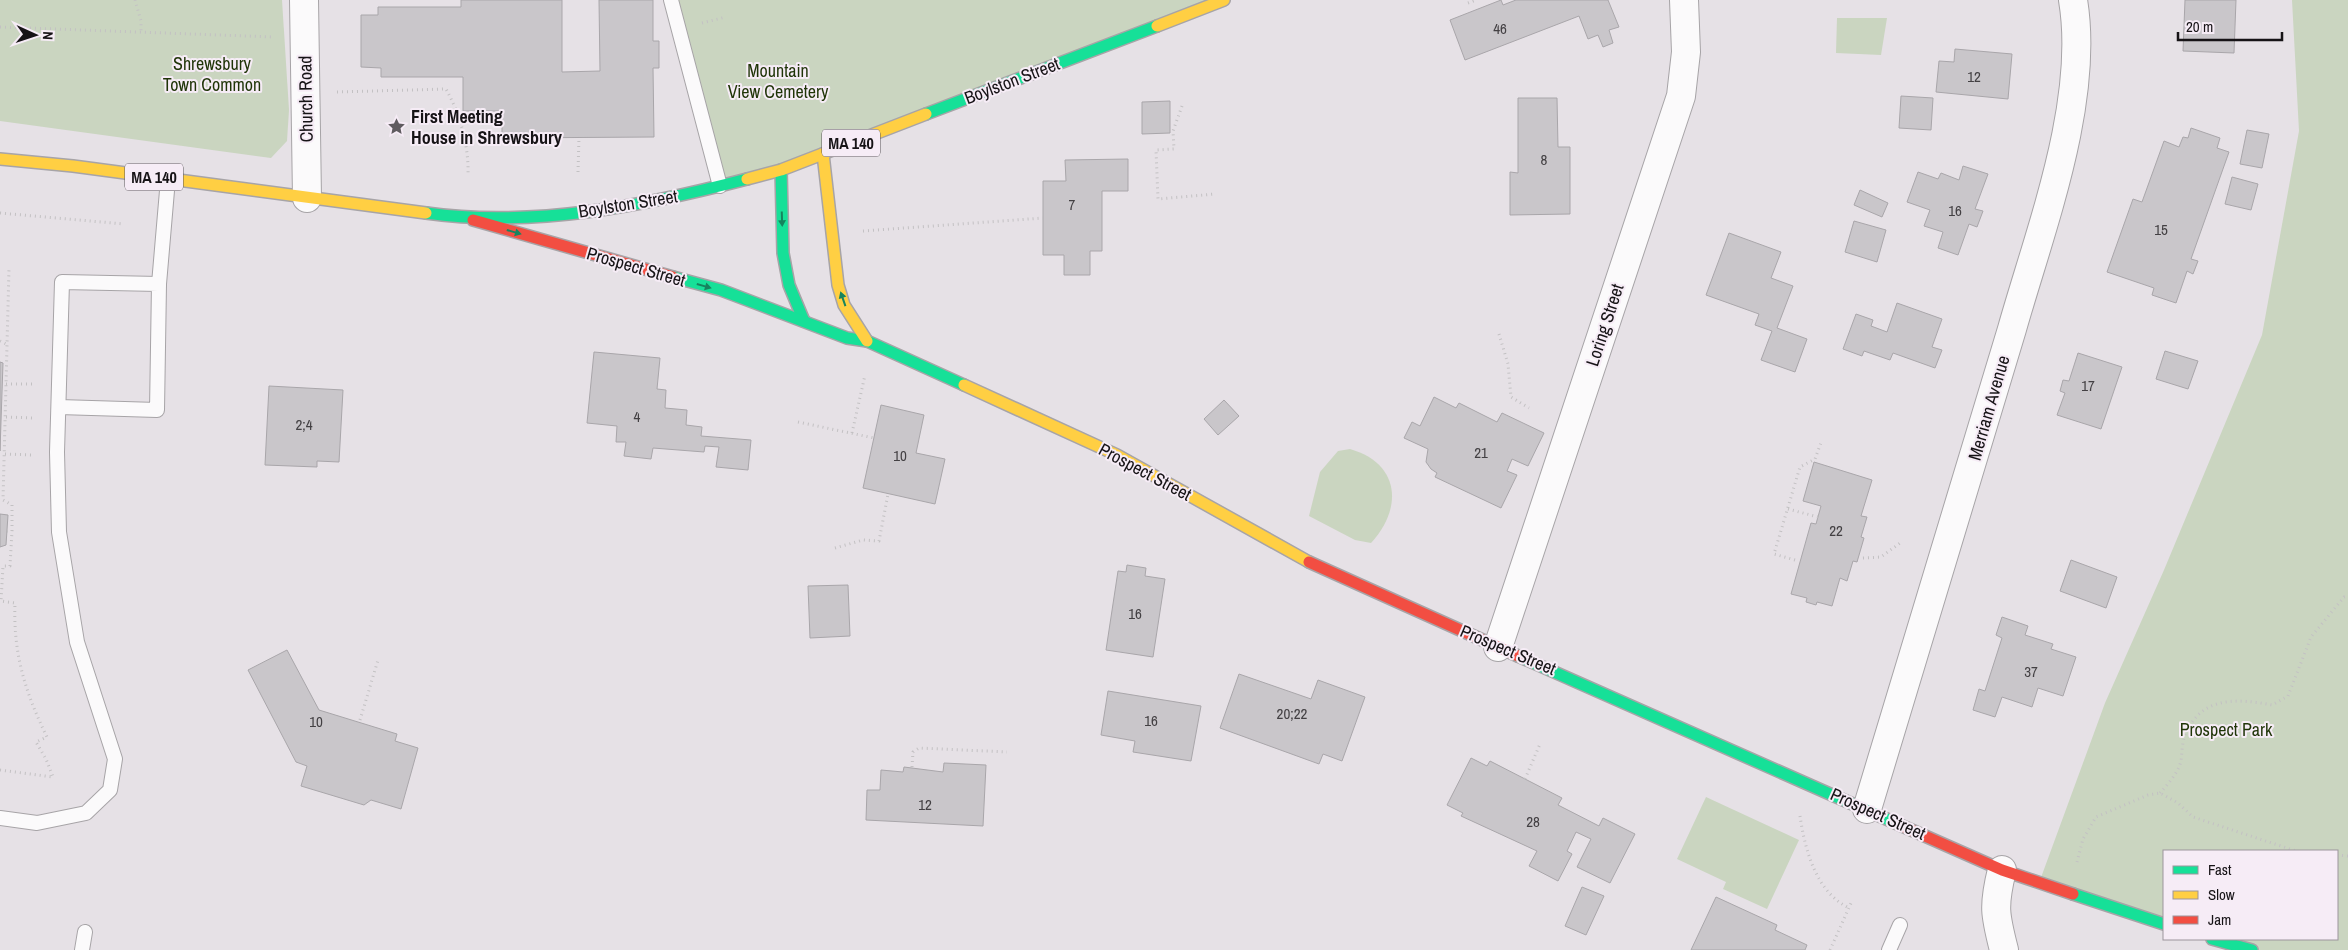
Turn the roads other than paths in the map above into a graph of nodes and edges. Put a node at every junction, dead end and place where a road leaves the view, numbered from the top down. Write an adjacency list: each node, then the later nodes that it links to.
1 (304, 0): 11 (street, Church Road)
2 (671, 0): 10 (lane)
3 (1224, 0): 6 (street, Boylston Street / MA 140)
4 (1684, 0): 17 (street, Loring Street)
5 (2073, 0): 18 (street, Merriam Avenue)
6 (823, 154): 8 (street, Boylston Street / MA 140); 15 (street, one-way to 6)
7 (0, 159): 9 (street, Boylston Street / MA 140)
8 (781, 170): 10 (street, Boylston Street / MA 140); 14 (street, one-way to 14)
9 (168, 179): 11 (street, Boylston Street / MA 140); 13 (lane)
10 (720, 186): 12 (street, Boylston Street / MA 140)
11 (307, 198): 12 (street, Boylston Street / MA 140)
12 (467, 218): 14 (street, Prospect Street, one-way to 14)
13 (159, 284): 16 (lane); 16 (lane)
14 (804, 321): 15 (street, Prospect Street)
15 (867, 341): 17 (street, Prospect Street)
16 (59, 407): 19 (lane)
17 (1498, 646): 18 (street, Prospect Street)
18 (1867, 809): 20 (street, Prospect Street)
19 (0, 818)
20 (2002, 870): 22 (street, Prospect Street); 27 (street)
21 (1900, 924): 26 (lane)
22 (2163, 924)
23 (85, 932): 25 (lane)
24 (2216, 940): 28 (street)
25 (82, 950)
26 (1889, 950)
27 (2004, 950)
28 (2252, 950)

